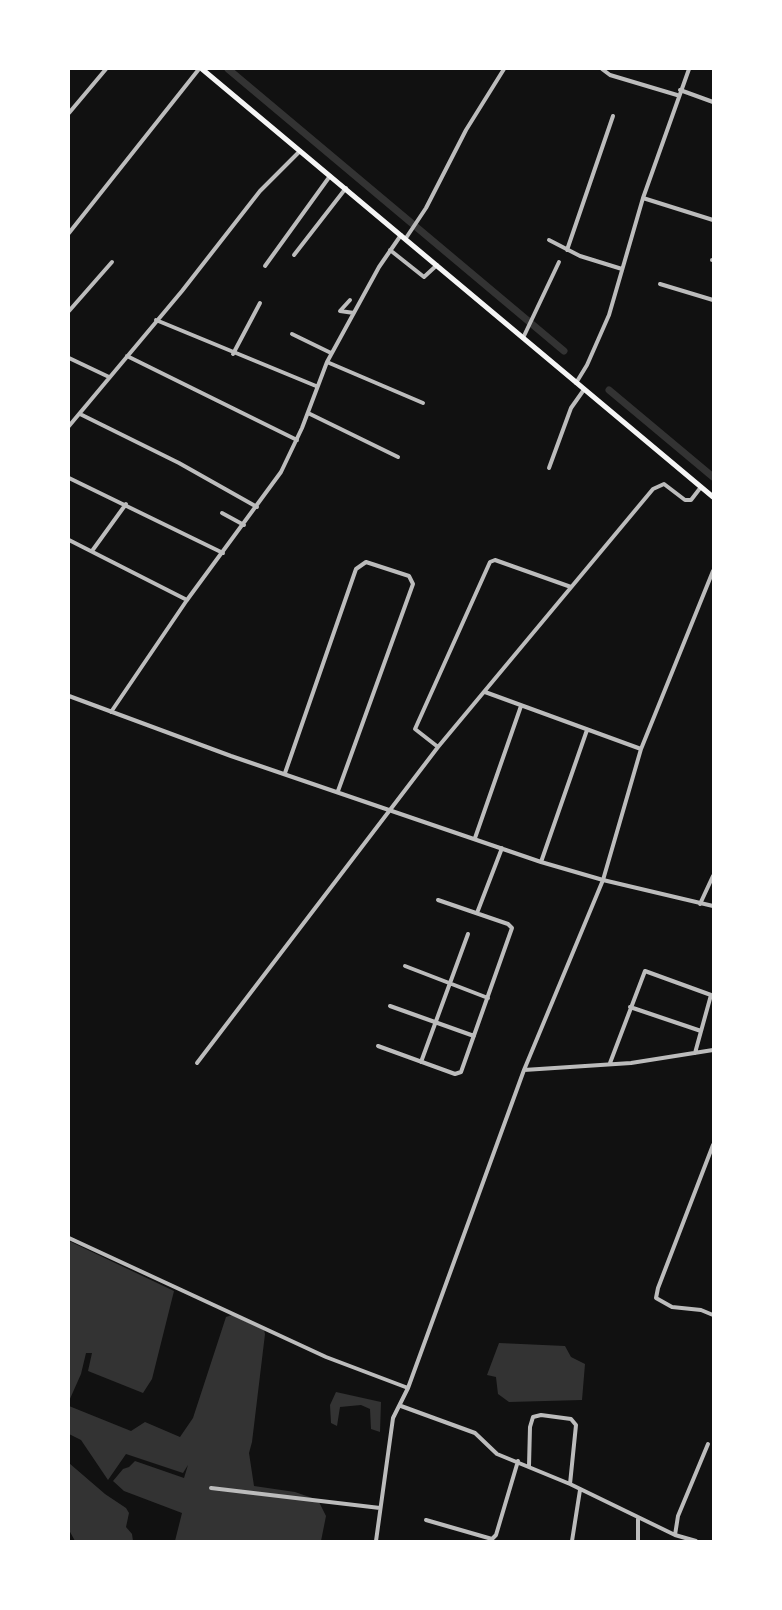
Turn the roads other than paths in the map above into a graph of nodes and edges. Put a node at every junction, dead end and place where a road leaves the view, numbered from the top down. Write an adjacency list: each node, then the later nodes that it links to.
1 (106, 69): 9 (street)
2 (200, 69): 11 (main road); 16 (street)
3 (504, 69): 17 (street)
4 (602, 69): 7 (street)
5 (689, 69): 6 (street)
6 (680, 90): 7 (street); 8 (street)
7 (678, 95): 14 (street)
8 (713, 102)
9 (69, 113)
10 (613, 116): 20 (street)
11 (301, 151): 12 (main road); 33 (street)
12 (330, 176): 13 (main road); 24 (street)
13 (346, 188): 17 (main road); 21 (street)
14 (643, 198): 15 (street); 26 (street)
15 (713, 220)
16 (69, 233)
17 (404, 237): 19 (street); 25 (main road)
18 (549, 240): 20 (street)
19 (391, 248): 25 (street); 32 (street)
20 (567, 250): 26 (street)
21 (294, 255)
22 (111, 262): 31 (street)
23 (559, 262): 35 (street)
24 (265, 266)
25 (435, 268): 35 (main road)
26 (622, 269): 42 (street)
27 (660, 284): 29 (street)
28 (350, 300): 32 (street)
29 (713, 300)
30 (260, 303): 36 (street)
31 (69, 311)
32 (355, 313): 37 (street)
33 (156, 320): 36 (street); 38 (street)
34 (292, 334): 37 (street)
35 (523, 338): 42 (main road)
36 (233, 354): 43 (street)
37 (332, 354): 40 (street)
38 (127, 356): 41 (street); 49 (street)
39 (69, 358): 41 (street)
40 (327, 362): 43 (street); 45 (street)
41 (109, 377): 47 (street)
42 (575, 384): 44 (main road)
43 (316, 386): 46 (street)
44 (581, 393): 51 (street); 53 (main road)
45 (423, 403)
46 (308, 413): 49 (street); 50 (street)
47 (79, 414): 48 (street); 56 (street)
48 (69, 426)
49 (297, 440): 56 (street)
50 (398, 457)
51 (549, 468)
52 (69, 478): 55 (street)
53 (701, 487): 54 (main road); 63 (street)
54 (713, 497)
55 (126, 504): 60 (street); 61 (street)
56 (257, 507): 58 (street)
57 (222, 513): 58 (street)
58 (244, 525): 61 (street)
59 (69, 540): 60 (street)
60 (92, 551): 64 (street)
61 (223, 553): 64 (street)
62 (713, 571): 71 (street)
63 (571, 587): 65 (street); 70 (street)
64 (187, 600): 68 (street)
65 (485, 692): 67 (street); 70 (street)
66 (69, 696): 68 (street)
67 (521, 706): 69 (street); 75 (street)
68 (111, 712): 72 (street)
69 (587, 730): 71 (street); 77 (street)
70 (438, 747): 74 (street)
71 (641, 749): 79 (street)
72 (285, 773): 73 (street); 73 (street)
73 (338, 791): 74 (street)
74 (389, 810): 75 (street); 97 (street)
75 (475, 838): 76 (street)
76 (502, 848): 77 (street); 83 (street)
77 (541, 862): 79 (street)
78 (713, 876): 81 (street)
79 (603, 880): 81 (street); 99 (street)
80 (438, 900): 83 (street)
81 (700, 904): 82 (street)
82 (713, 906)
83 (477, 913): 87 (street)
84 (468, 934): 86 (street)
85 (405, 966): 86 (street)
86 (450, 982): 87 (street); 90 (street)
87 (488, 998): 92 (street)
88 (390, 1006): 90 (street)
89 (630, 1007): 91 (street); 91 (street); 98 (street)
90 (435, 1022): 92 (street); 96 (street)
91 (701, 1031): 95 (street)
92 (474, 1036): 96 (street)
93 (378, 1046): 96 (street)
94 (713, 1050): 95 (street)
95 (695, 1053): 98 (street)
96 (421, 1062)
97 (197, 1063)
98 (610, 1063): 99 (street)
99 (524, 1070): 103 (street)
100 (713, 1145): 102 (street)
101 (69, 1238): 103 (street)
102 (713, 1315)
103 (408, 1388): 104 (street)
104 (400, 1406): 106 (street); 111 (street)
105 (708, 1444): 114 (street)
106 (518, 1461): 107 (street); 113 (street)
107 (529, 1466): 108 (street); 108 (street)
108 (570, 1484): 110 (street)
109 (211, 1488): 111 (street)
110 (580, 1490): 112 (street); 116 (street)
111 (380, 1508): 115 (street)
112 (638, 1519): 114 (street); 117 (street)
113 (426, 1520)
114 (675, 1535): 118 (street)
115 (376, 1541)
116 (572, 1541)
117 (638, 1541)
118 (696, 1541)

